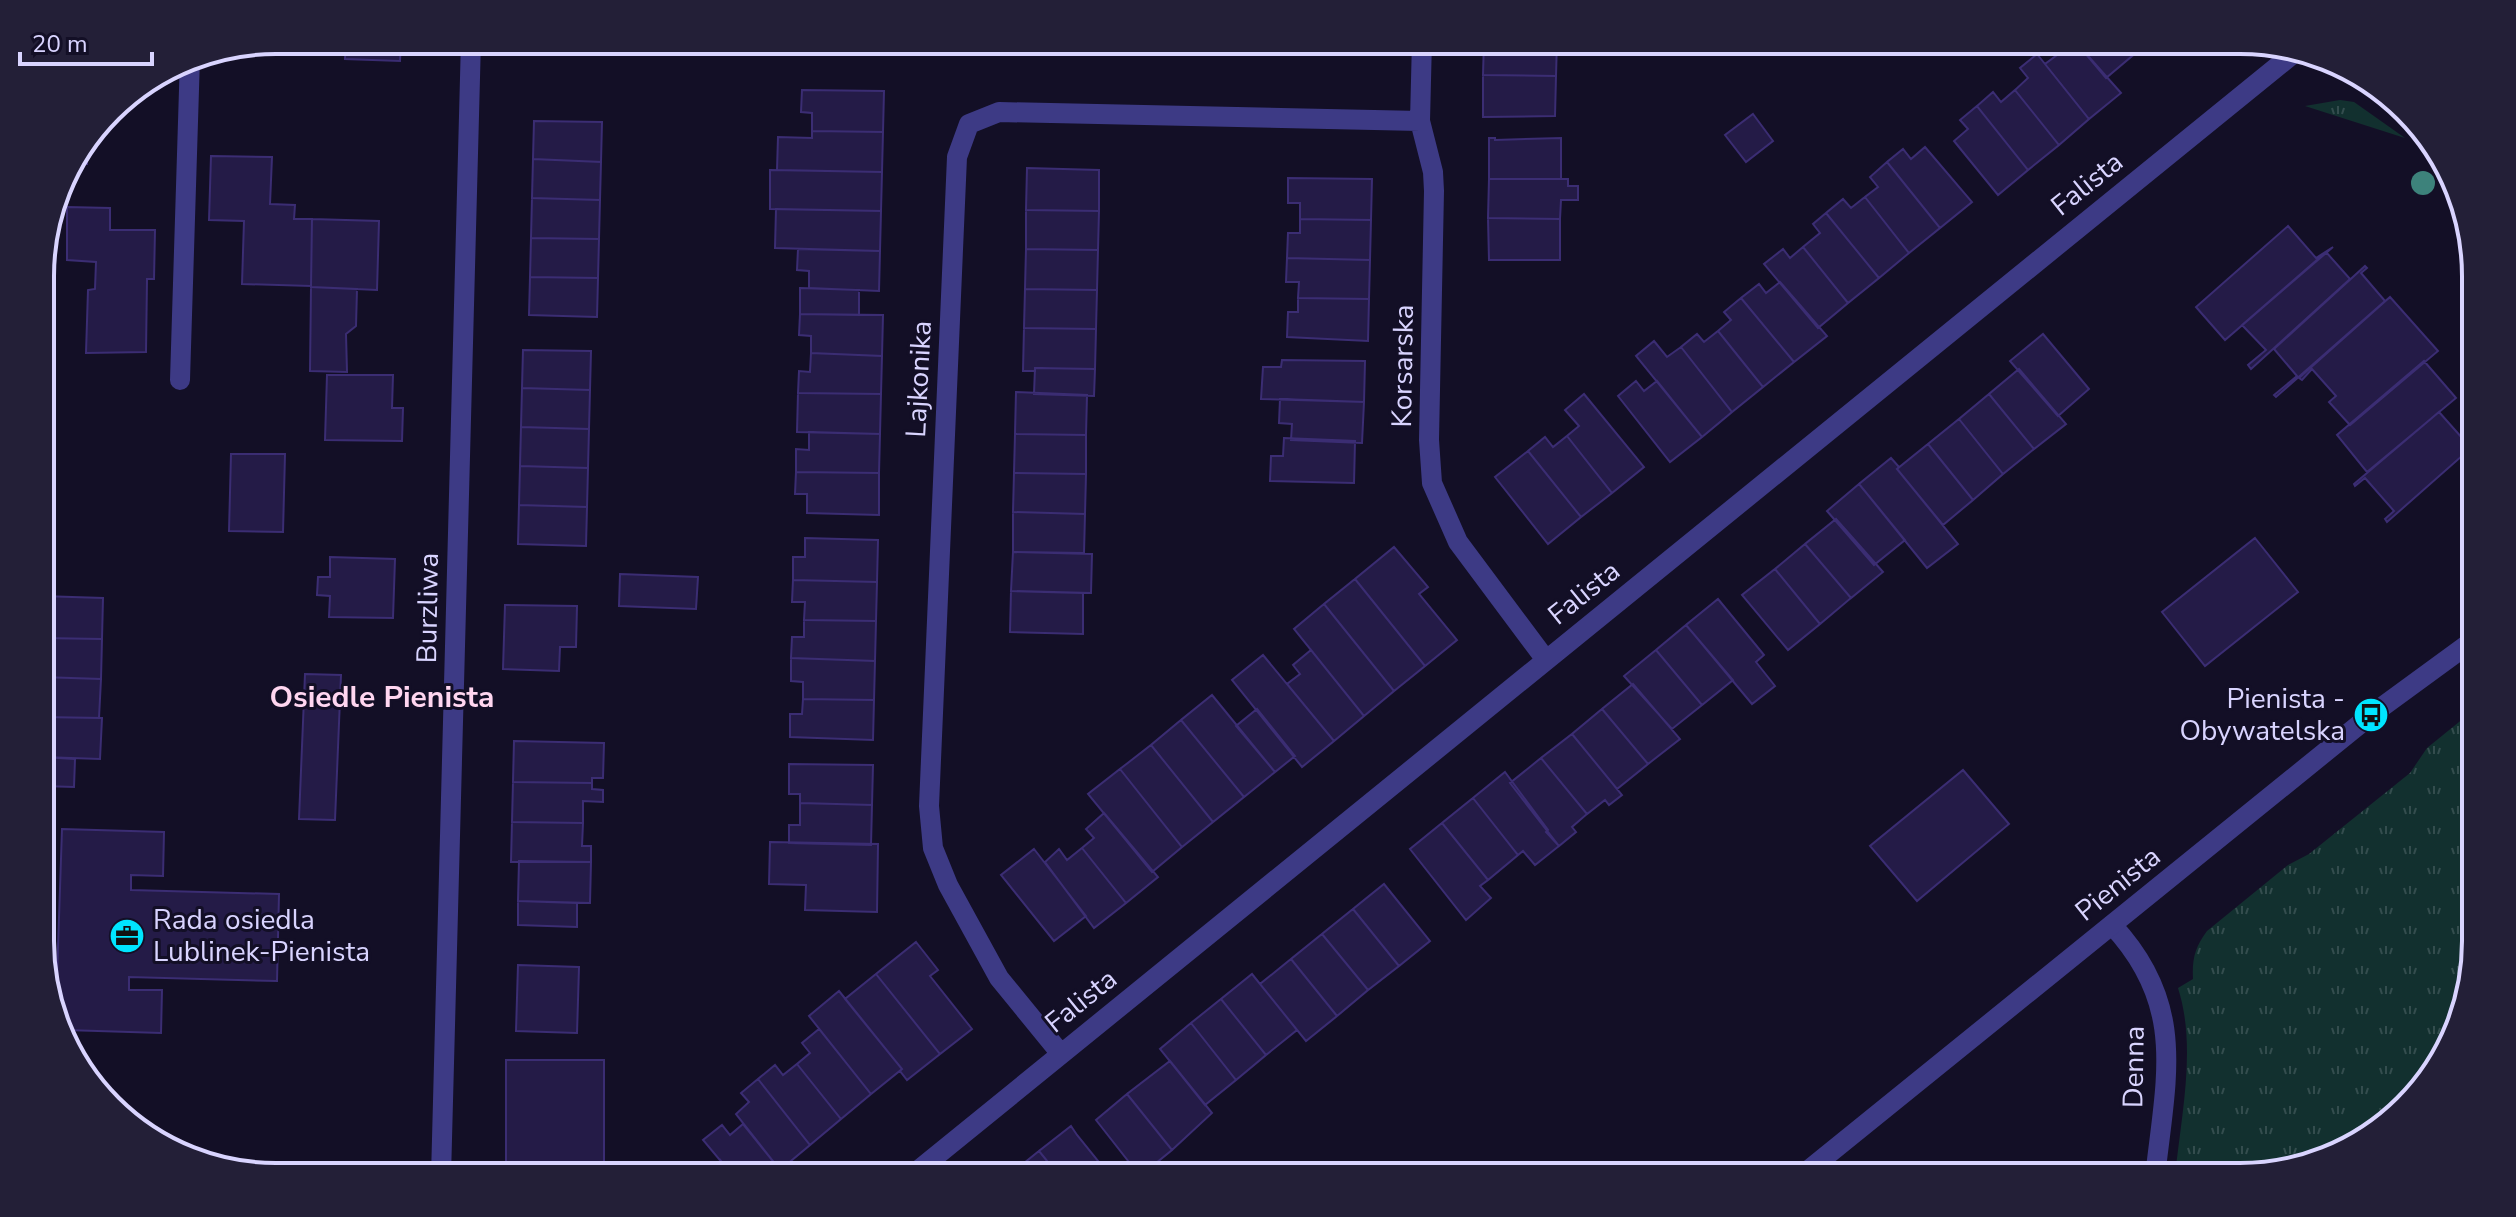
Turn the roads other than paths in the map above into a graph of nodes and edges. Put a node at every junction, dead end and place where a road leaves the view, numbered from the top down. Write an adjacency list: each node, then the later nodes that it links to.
1 (471, 54): 11 (street, Burzliwa)
2 (1422, 54): 5 (street, Korsarska)
3 (2287, 59): 8 (street, Falista)
4 (190, 72): 6 (street)
5 (1420, 121): 8 (street, Korsarska); 10 (street, Lajkonika)
6 (180, 380)
7 (2462, 648): 9 (street, Pienista)
8 (1546, 660): 10 (street, Falista)
9 (2112, 925): 13 (street, Pienista); 14 (street, Denna)
10 (1061, 1054): 12 (street, Falista)
11 (441, 1163)
12 (927, 1163)
13 (1817, 1163)
14 (2156, 1163)

